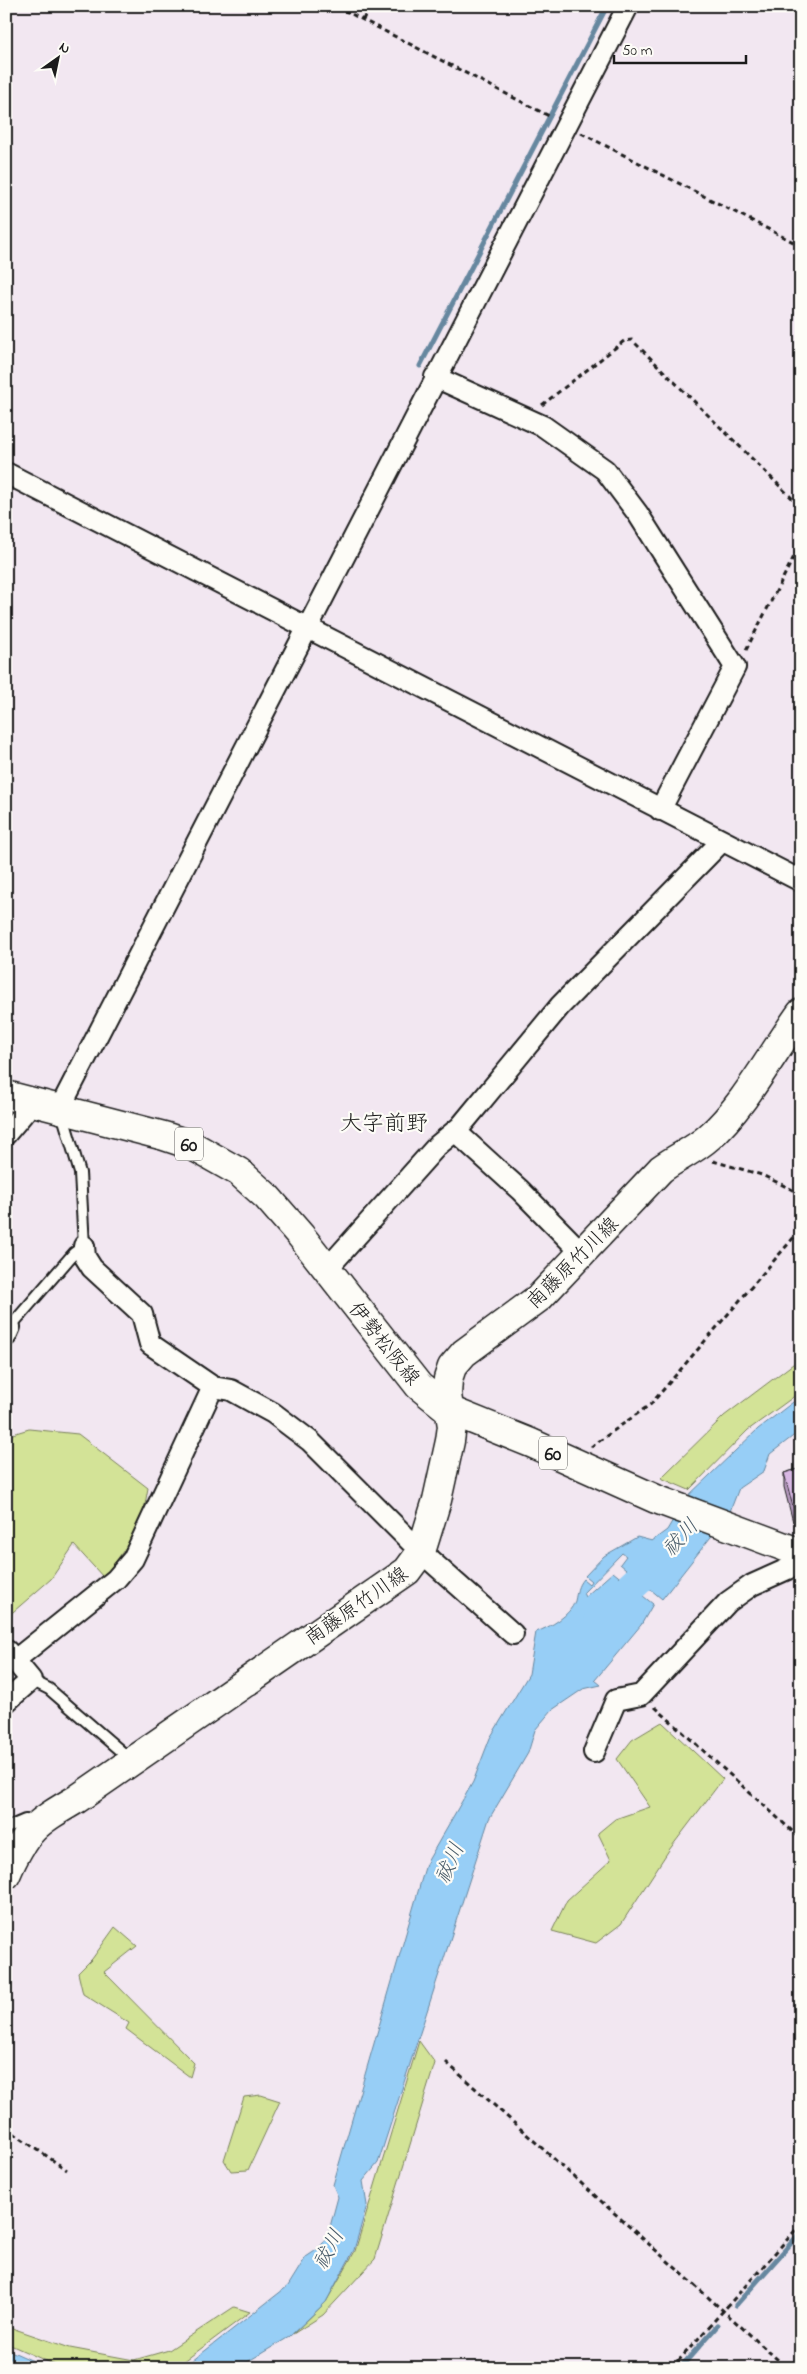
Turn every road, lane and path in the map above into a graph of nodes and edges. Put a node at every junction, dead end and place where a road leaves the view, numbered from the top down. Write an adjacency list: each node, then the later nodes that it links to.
1 (336, 6): 4 (path)
2 (370, 6): 4 (path)
3 (628, 6): 6 (street)
4 (363, 20): 5 (path)
5 (543, 113)
6 (567, 125): 8 (path); 9 (street)
7 (801, 236): 8 (path)
8 (799, 245)
9 (436, 377): 10 (street); 14 (street)
10 (528, 419): 12 (path); 15 (street)
11 (6, 473): 14 (street)
12 (801, 507)
13 (801, 543): 15 (path)
14 (307, 628): 16 (street); 22 (street)
15 (735, 667): 16 (street)
16 (660, 810): 17 (street)
17 (722, 841): 18 (street); 23 (street)
18 (801, 881)
19 (801, 1013): 25 (main road, 南藤原竹川線)
20 (6, 1095): 21 (main road, 伊勢松阪線 / 60)
21 (33, 1102): 22 (main road, 伊勢松阪線 / 60); 24 (street)
22 (60, 1108): 28 (lane); 30 (main road, 伊勢松阪線 / 60)
23 (455, 1131): 29 (street); 30 (street)
24 (6, 1134)
25 (694, 1149): 26 (path); 29 (main road, 南藤原竹川線)
26 (801, 1194)
27 (801, 1229): 34 (path)
28 (84, 1246): 31 (lane); 32 (street)
29 (582, 1253): 33 (main road, 南藤原竹川線)
30 (326, 1270): 33 (main road, 伊勢松阪線 / 60)
31 (8, 1332)
32 (213, 1387): 35 (street); 39 (street)
33 (449, 1410): 34 (main road, 伊勢松阪線 / 60); 35 (main road, 南藤原竹川線)
34 (573, 1461): 36 (main road, 伊勢松阪線 / 60)
35 (421, 1552): 38 (street); 44 (main road, 南藤原竹川線)
36 (801, 1553)
37 (801, 1563): 41 (street)
38 (513, 1634)
39 (10, 1655): 40 (street)
40 (31, 1680): 42 (street); 44 (lane)
41 (641, 1695): 43 (street); 47 (path)
42 (6, 1702)
43 (594, 1752)
44 (132, 1761): 45 (main road, 南藤原竹川線)
45 (39, 1822): 46 (lane); 48 (main road, 南藤原竹川線)
46 (6, 1828)
47 (801, 1839)
48 (6, 1875)
49 (446, 2062): 53 (path)
50 (6, 2128): 51 (path)
51 (67, 2170)
52 (801, 2224): 53 (path)
53 (723, 2311): 54 (path); 55 (path)
54 (672, 2368)
55 (787, 2368)

